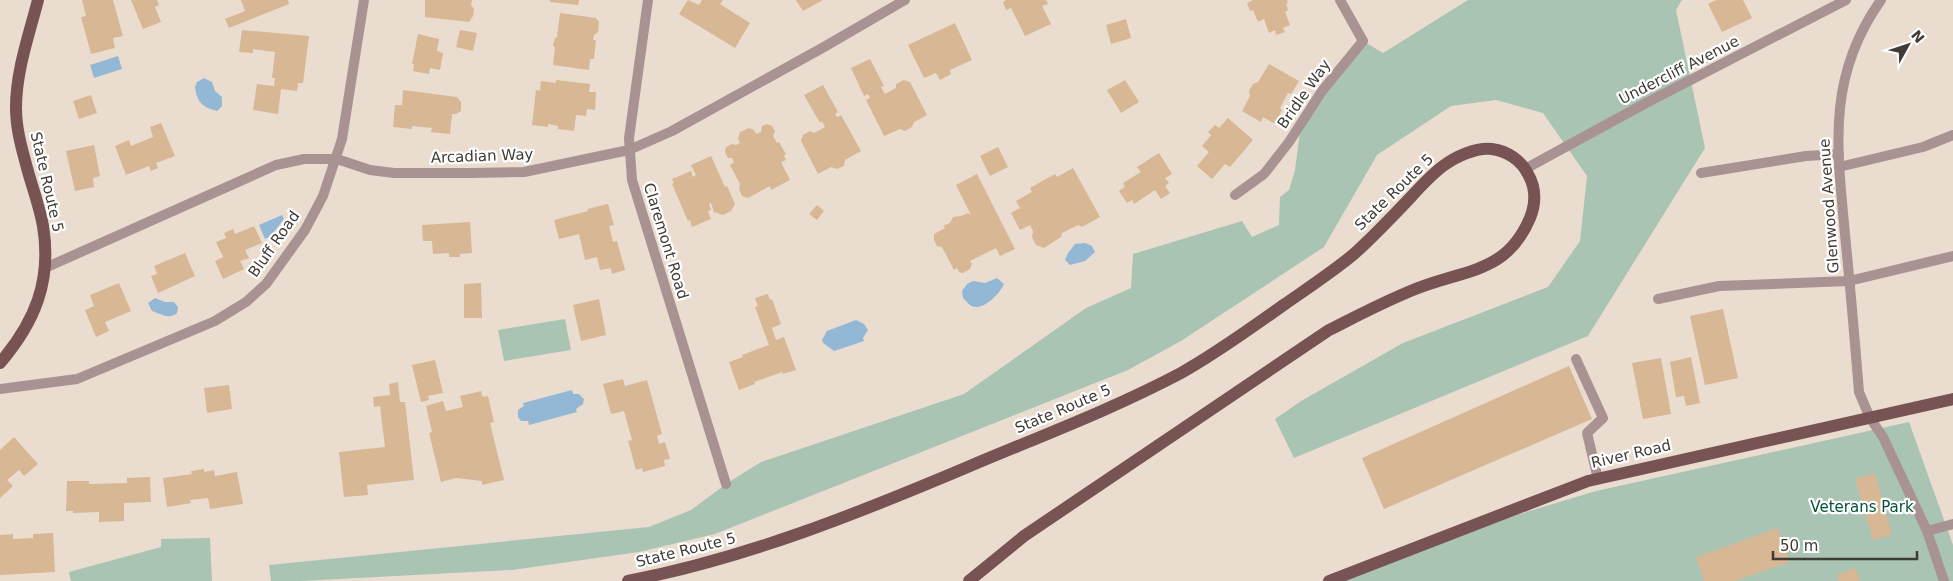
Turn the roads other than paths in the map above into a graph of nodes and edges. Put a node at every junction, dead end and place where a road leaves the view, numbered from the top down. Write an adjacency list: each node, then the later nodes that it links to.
1 (38, 0): 17 (main road, State Route 5)
2 (364, 0): 11 (street, Bluff Road)
3 (648, 0): 9 (street, Claremont Road)
4 (905, 0): 9 (street, Arcadian Way)
5 (1340, 0): 15 (street, Bridle Way)
6 (1846, 0): 13 (street, Undercliff Avenue)
7 (1882, 0): 10 (street, Glenwood Avenue)
8 (1953, 135): 12 (street)
9 (629, 150): 11 (street, Arcadian Way); 26 (street, Claremont Road)
10 (1839, 154): 12 (street, Glenwood Avenue); 14 (street)
11 (337, 159): 17 (street, Arcadian Way); 22 (street, Bluff Road)
12 (1839, 167): 18 (street, Glenwood Avenue)
13 (1526, 169): 29 (main road, State Route 5); 30 (main road)
14 (1701, 173)
15 (1235, 195)
16 (1953, 256): 18 (street)
17 (45, 268): 21 (main road, State Route 5)
18 (1849, 281): 19 (street); 24 (street, Glenwood Avenue)
19 (1658, 299)
20 (1576, 359): 25 (street)
21 (0, 362)
22 (0, 389)
23 (1953, 398): 24 (main road, River Road)
24 (1870, 418): 25 (main road, River Road); 28 (street, Glenwood Avenue)
25 (1598, 479): 31 (main road, River Road)
26 (726, 484)
27 (1953, 524): 28 (street)
28 (1927, 531): 32 (street, Glenwood Avenue)
29 (628, 581)
30 (969, 581)
31 (1329, 581)
32 (1944, 581)

